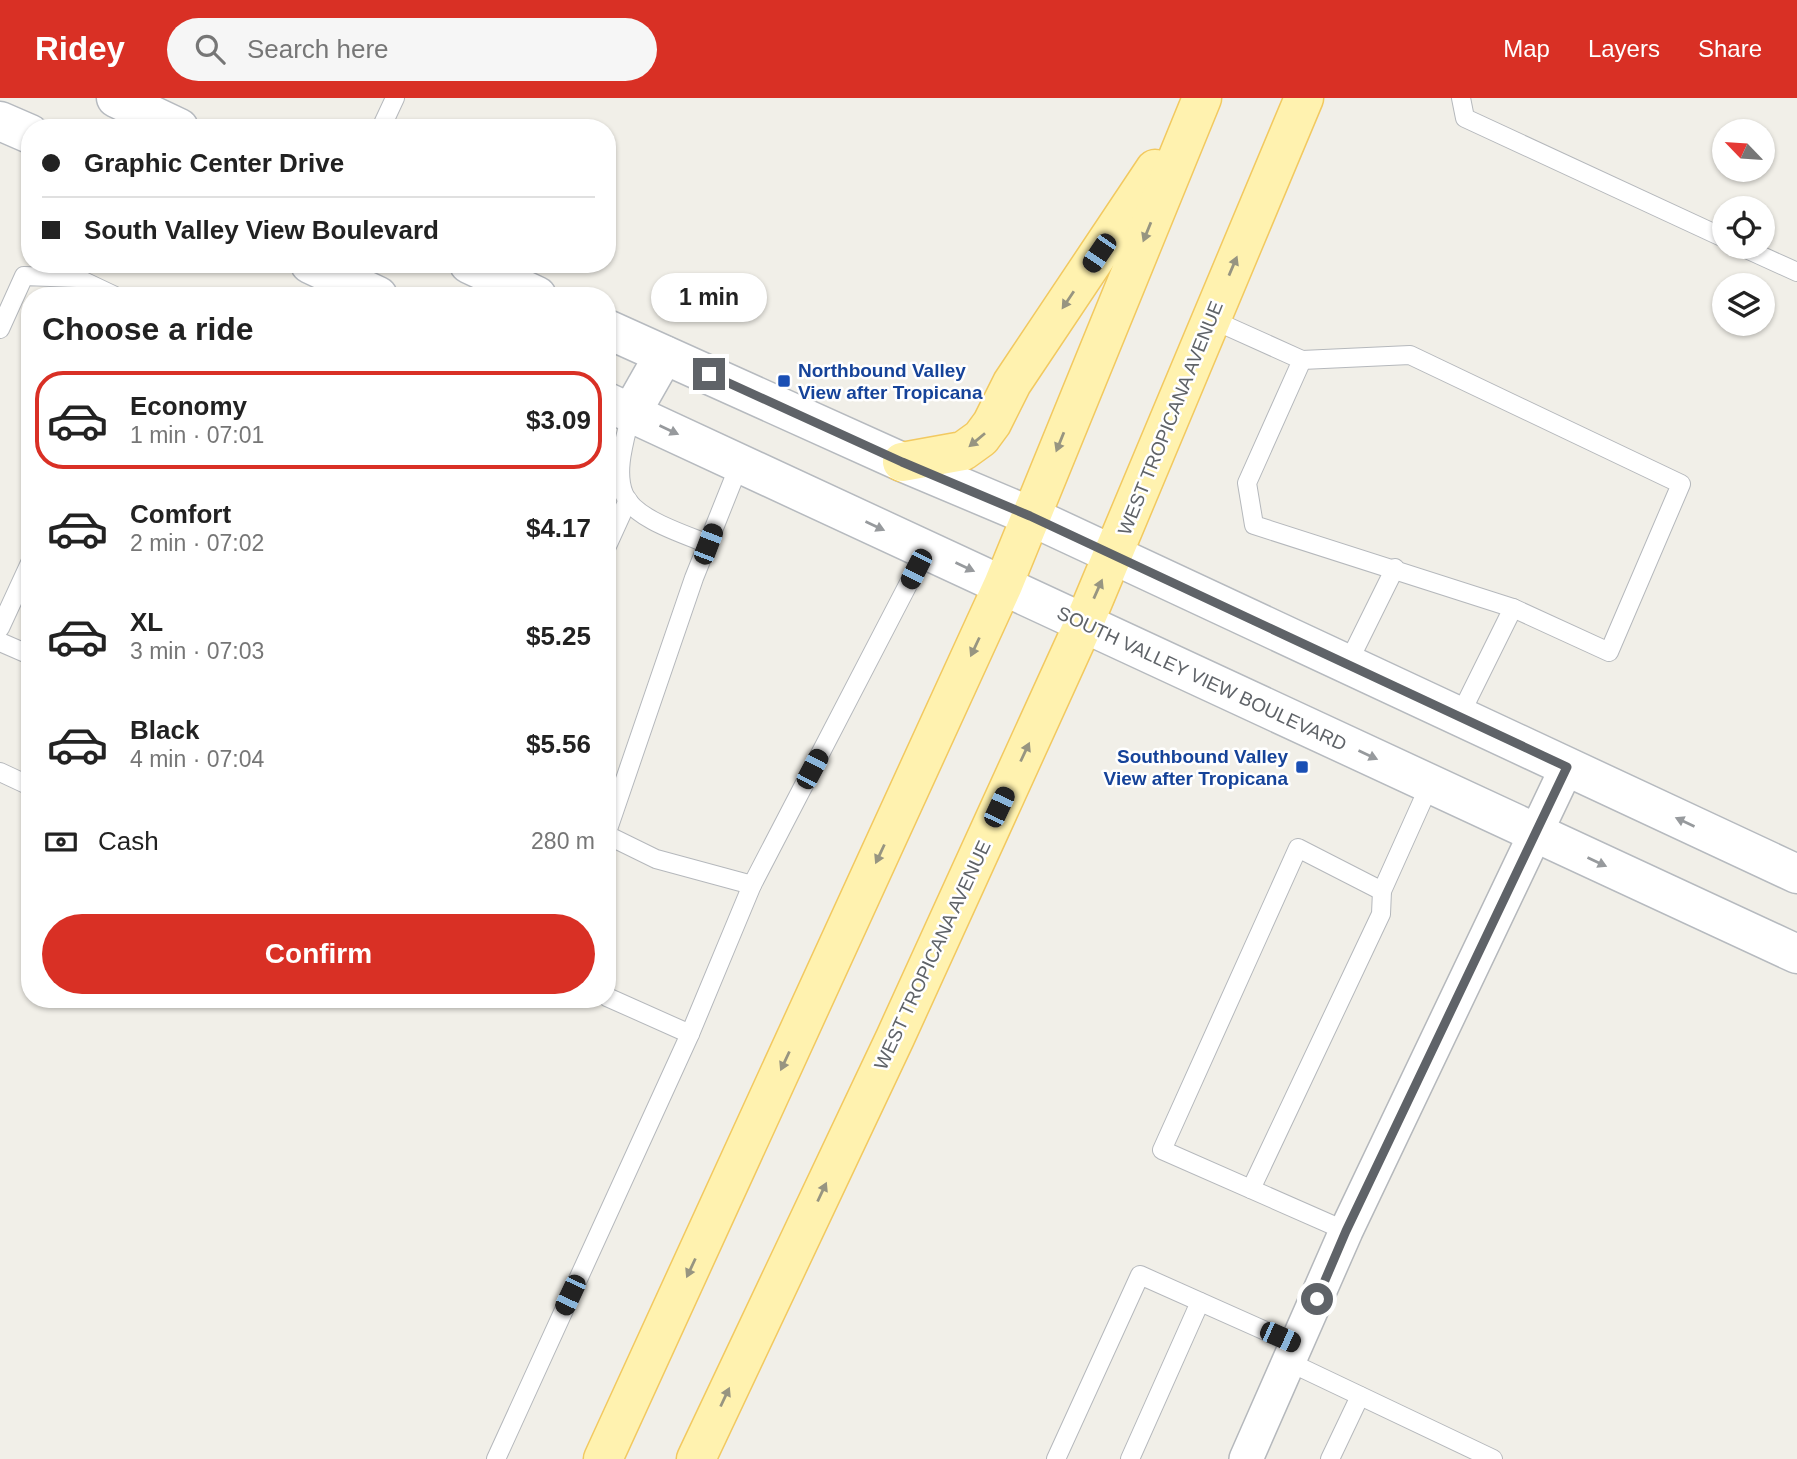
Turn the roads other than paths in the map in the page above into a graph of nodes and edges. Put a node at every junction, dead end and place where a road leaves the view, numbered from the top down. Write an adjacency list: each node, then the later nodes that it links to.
1 (116, 98): 6 (main road)
2 (395, 98): 7 (lane)
3 (1304, 98): 18 (main road, WEST TROPICANA AVENUE, one-way to 3)
4 (1461, 98): 10 (lane)
5 (1202, 99): 24 (main road, one-way to 24); 27 (main road, one-way to 27)
6 (160, 119)
7 (385, 119)
8 (0, 121): 9 (main road)
9 (21, 131)
10 (1712, 232)
11 (1768, 259): 12 (lane)
12 (1797, 272)
13 (331, 273): 16 (main road)
14 (488, 273): 17 (main road)
15 (96, 287): 19 (lane)
16 (360, 287)
17 (518, 287)
18 (1211, 319): 22 (lane); 31 (main road, WEST TROPICANA AVENUE)
19 (0, 328)
20 (616, 333): 21 (main road)
21 (664, 355): 23 (main road); 24 (main road)
22 (1302, 360): 32 (lane); 35 (lane)
23 (619, 407): 25 (main road, SOUTH VALLEY VIEW BOULEVARD, one-way to 25); 26 (lane)
24 (902, 462): 27 (main road)
25 (740, 463): 29 (lane); 30 (main road, SOUTH VALLEY VIEW BOULEVARD, one-way to 30)
26 (628, 500): 28 (lane); 29 (lane)
27 (1030, 516): 31 (main road); 34 (main road)
28 (616, 526)
29 (708, 544): 46 (lane)
30 (926, 550): 34 (main road, SOUTH VALLEY VIEW BOULEVARD, one-way to 34); 50 (lane)
31 (1113, 555): 36 (main road, WEST TROPICANA AVENUE, one-way to 31); 40 (main road)
32 (1395, 568): 35 (lane); 40 (lane)
33 (21, 582): 37 (lane)
34 (1003, 585): 36 (main road, SOUTH VALLEY VIEW BOULEVARD); 61 (main road, one-way to 61)
35 (1513, 608): 41 (lane)
36 (1084, 623): 45 (main road, SOUTH VALLEY VIEW BOULEVARD, one-way to 45); 62 (main road, WEST TROPICANA AVENUE, one-way to 36)
37 (0, 628)
38 (0, 642): 39 (lane)
39 (21, 651)
40 (1347, 664): 41 (main road)
41 (1459, 717): 42 (main road)
42 (1567, 767): 47 (street); 49 (main road, one-way to 42)
43 (0, 772): 44 (lane)
44 (21, 782)
45 (1430, 784): 47 (main road, SOUTH VALLEY VIEW BOULEVARD); 51 (lane)
46 (616, 808)
47 (1535, 833): 52 (main road, SOUTH VALLEY VIEW BOULEVARD, one-way to 52); 56 (street)
48 (616, 839): 50 (lane)
49 (1797, 874)
50 (752, 885): 54 (lane)
51 (1382, 891): 55 (lane); 55 (lane)
52 (1797, 954)
53 (616, 1001): 54 (lane)
54 (690, 1034): 60 (lane)
55 (1251, 1189): 56 (lane)
56 (1346, 1231): 58 (street)
57 (1200, 1302): 58 (lane); 63 (lane); 64 (lane)
58 (1293, 1354): 59 (lane); 65 (street)
59 (1360, 1396): 66 (lane); 67 (lane)
60 (496, 1459)
61 (603, 1459)
62 (696, 1459)
63 (1056, 1459)
64 (1130, 1459)
65 (1246, 1459)
66 (1330, 1459)
67 (1493, 1459)

